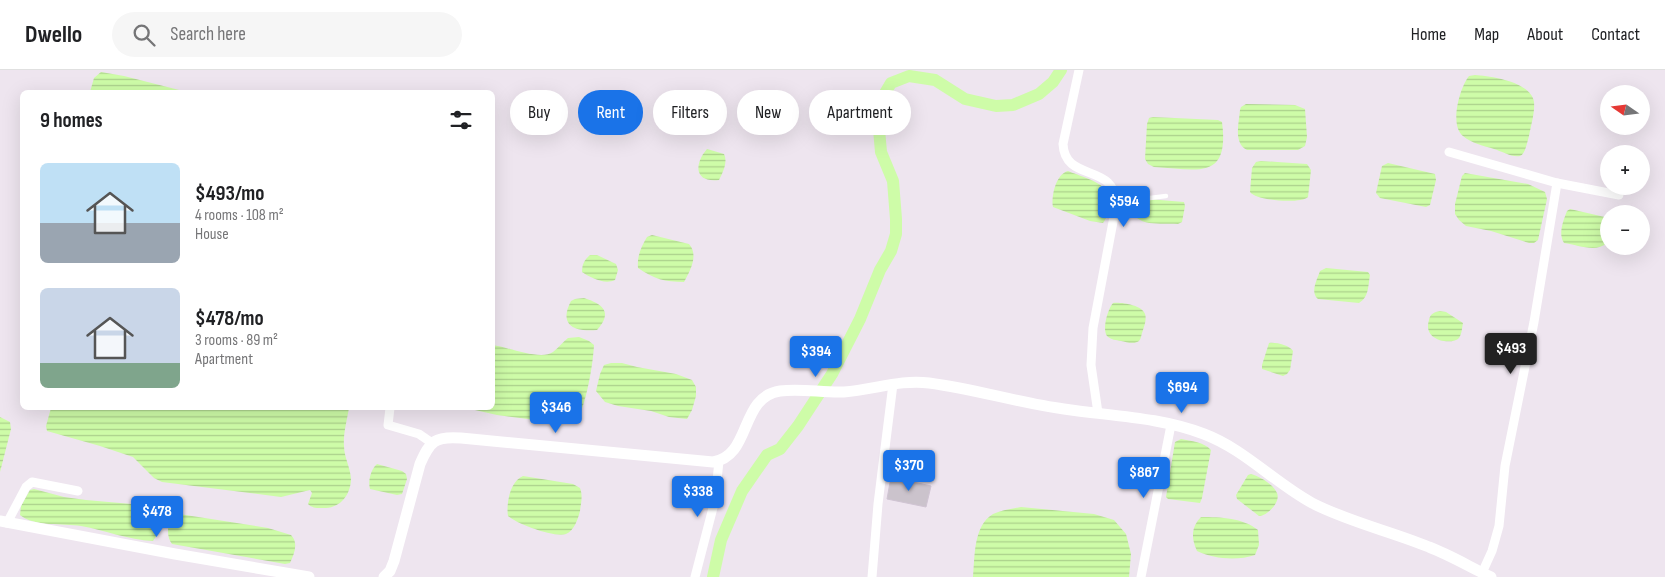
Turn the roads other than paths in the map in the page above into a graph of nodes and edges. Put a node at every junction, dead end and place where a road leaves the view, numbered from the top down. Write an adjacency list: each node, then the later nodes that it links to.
1 (1079, 70): 6 (street)
2 (1449, 152): 3 (street)
3 (1557, 183): 4 (street); 15 (street)
4 (1600, 191)
5 (1166, 196): 6 (lane)
6 (1116, 206): 9 (street)
7 (893, 384): 9 (street); 12 (street); 19 (street)
8 (390, 410): 11 (street)
9 (1098, 413): 10 (street)
10 (1171, 425): 15 (street); 20 (street)
11 (432, 443): 12 (street); 17 (street)
12 (719, 461): 18 (street)
13 (78, 492): 14 (street)
14 (3, 522): 16 (street)
15 (1486, 575)
16 (309, 577)
17 (384, 577)
18 (695, 577)
19 (872, 577)
20 (1141, 577)

